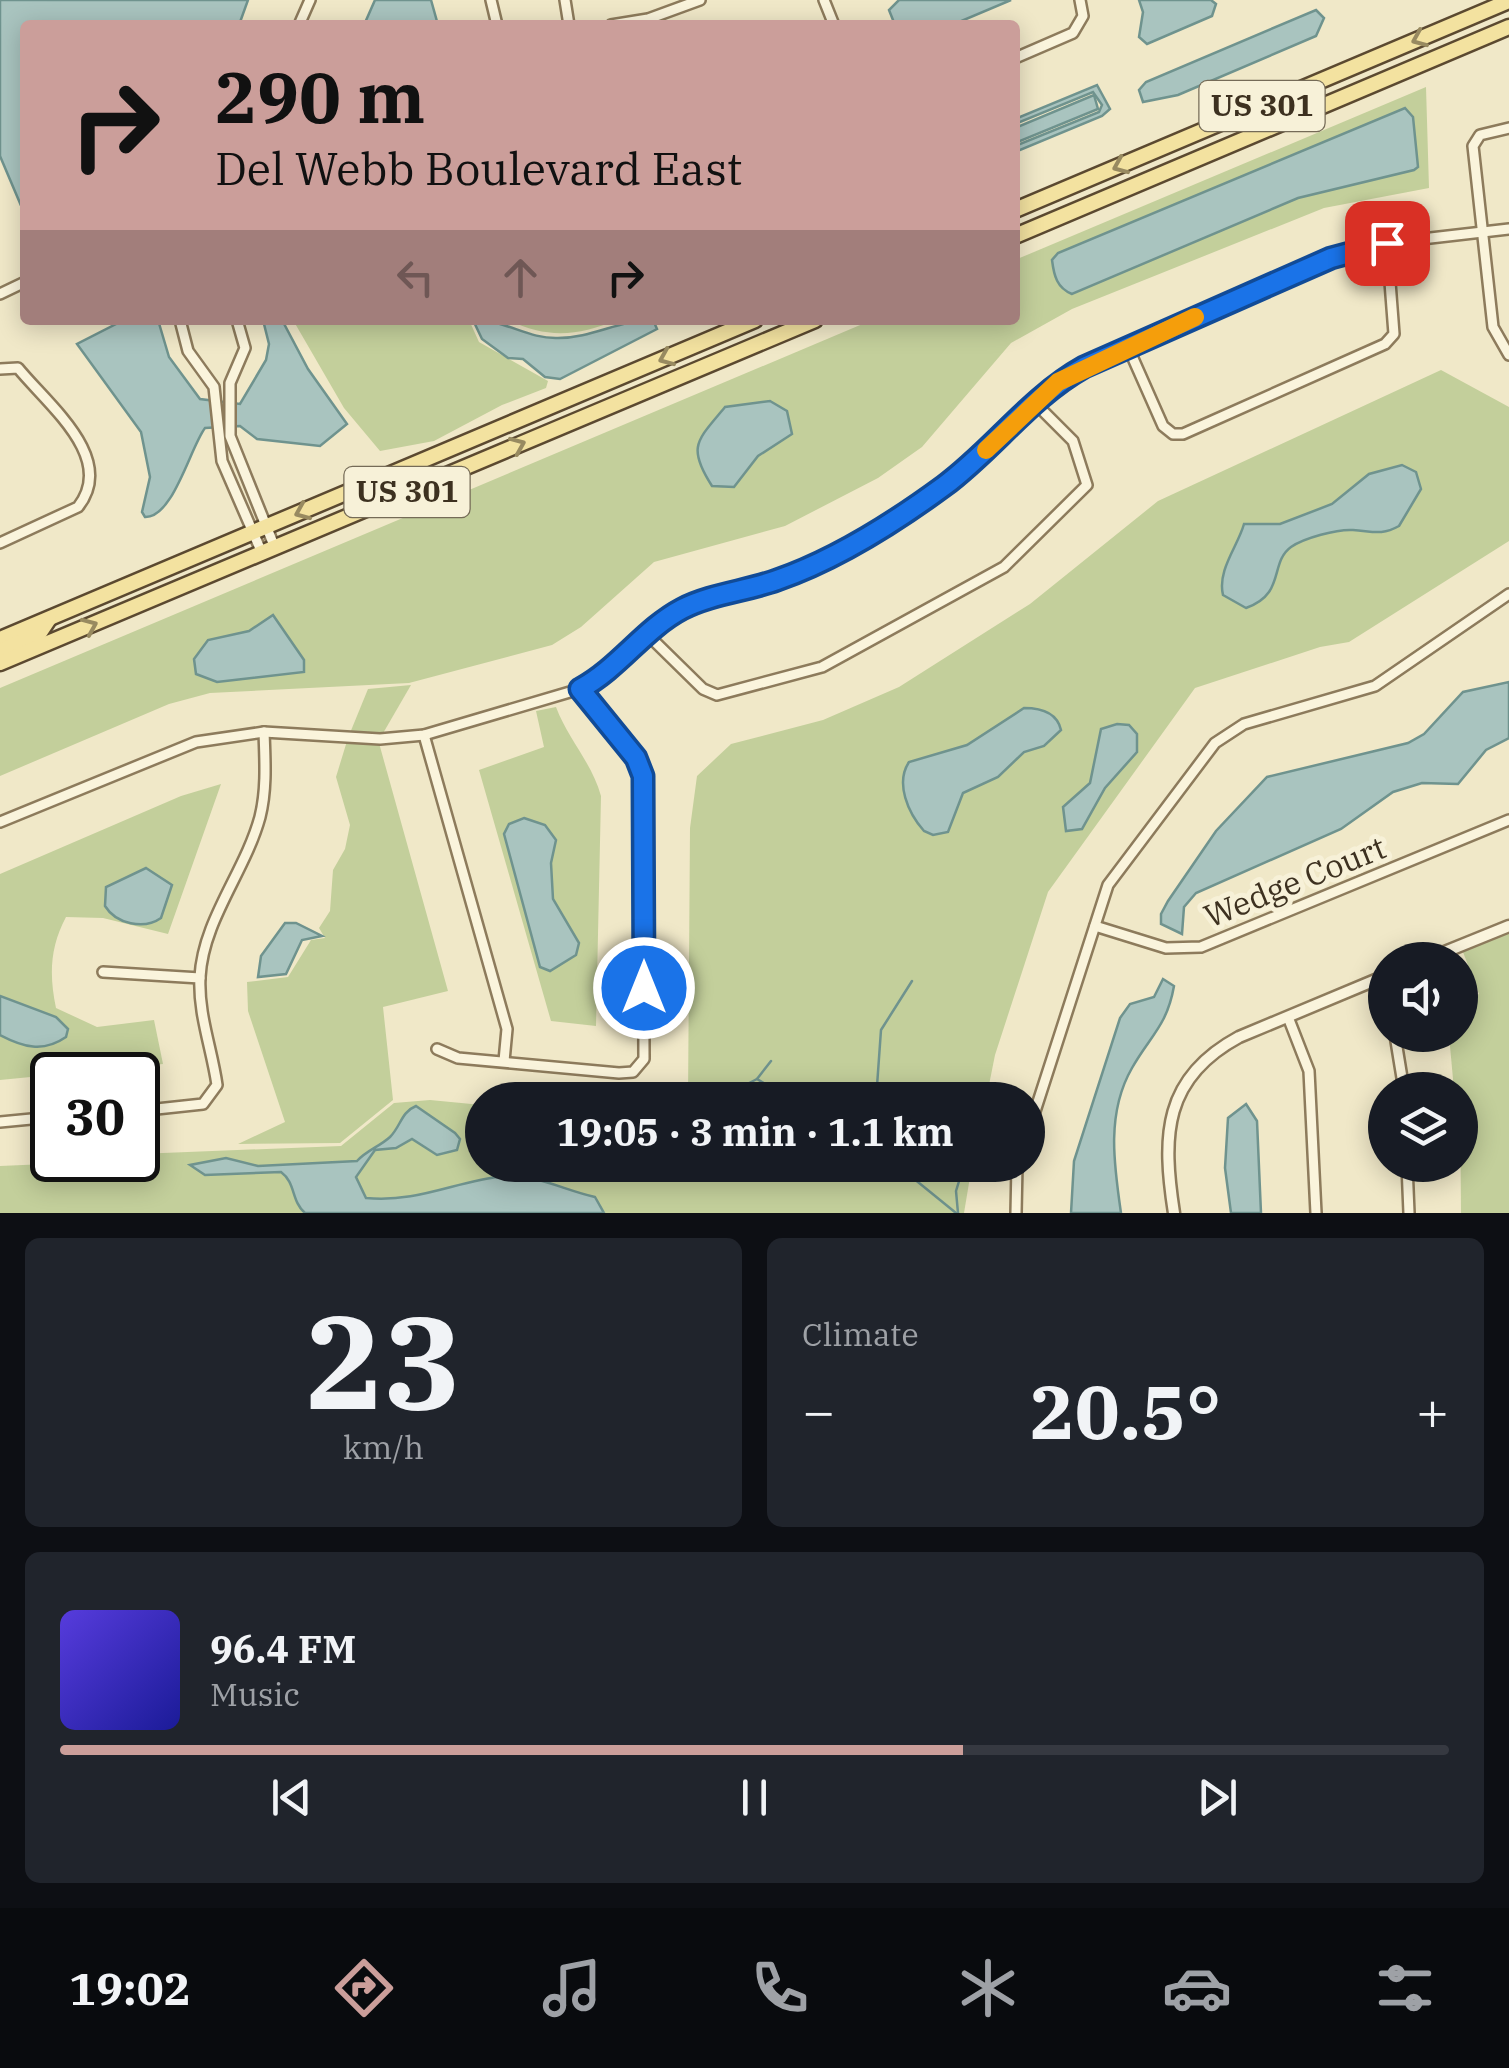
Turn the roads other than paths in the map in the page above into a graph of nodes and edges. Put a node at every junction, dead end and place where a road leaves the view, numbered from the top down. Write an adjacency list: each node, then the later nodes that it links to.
1 (700, 0): 4 (street)
2 (1080, 0): 6 (street)
3 (1509, 1): 7 (main road, US 301, one-way to 7)
4 (642, 20)
5 (1509, 27): 8 (main road, US 301 / US 301)
6 (1020, 56)
7 (1279, 98): 8 (main road); 10 (main road, US 301, one-way to 10)
8 (1288, 120): 13 (main road, US 301 / US 301)
9 (1509, 128): 12 (street)
10 (1020, 208)
11 (1509, 229): 12 (street)
12 (1481, 233): 14 (street); 20 (street)
13 (1020, 234)
14 (1387, 243): 19 (street); 19 (street)
15 (181, 325): 23 (street)
16 (239, 325): 22 (street)
17 (743, 325): 25 (main road, US 301, one-way to 25)
18 (803, 325): 27 (main road, US 301 / US 301, one-way to 18)
19 (1128, 347): 24 (street)
20 (1509, 355)
21 (0, 369): 26 (street)
22 (234, 375): 23 (street); 25 (street)
23 (208, 377): 25 (street)
24 (1034, 402): 30 (street); 30 (street)
25 (260, 530): 27 (street); 29 (main road, US 301)
26 (0, 542)
27 (268, 550): 33 (main road, US 301 / US 301, one-way to 27)
28 (1509, 594): 39 (street)
29 (50, 618): 31 (main road, US 301); 32 (main road)
30 (648, 636): 34 (street)
31 (0, 639)
32 (0, 651)
33 (0, 664)
34 (580, 689): 36 (street); 47 (street)
35 (264, 732): 36 (street); 38 (street); 43 (street)
36 (424, 734): 47 (street)
37 (1509, 820): 39 (street, Wedge Court)
38 (0, 822)
39 (1096, 926): 48 (street)
40 (1509, 926): 41 (street)
41 (1469, 942)
42 (102, 972): 43 (street)
43 (200, 978): 49 (street)
44 (1368, 983): 45 (street)
45 (1288, 1016): 55 (street); 56 (street)
46 (437, 1049): 47 (street)
47 (504, 1061)
48 (1045, 1082)
49 (160, 1108)
50 (30, 1120): 51 (street)
51 (0, 1122)
52 (1017, 1182): 54 (street)
53 (1408, 1182): 57 (street)
54 (1016, 1213)
55 (1174, 1213)
56 (1316, 1213)
57 (1409, 1213)

